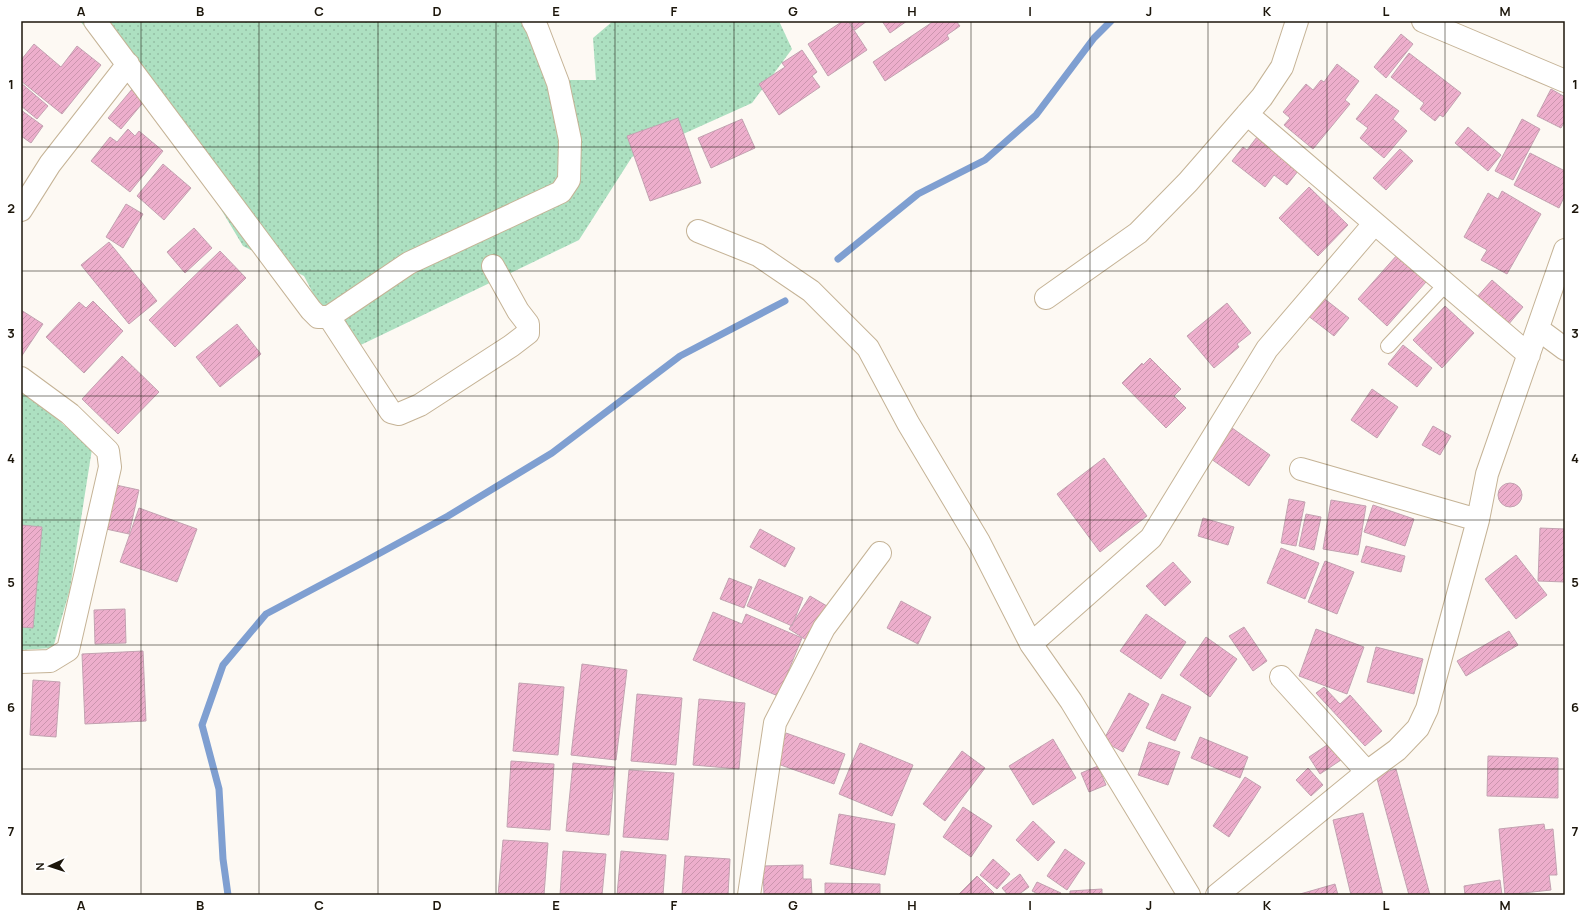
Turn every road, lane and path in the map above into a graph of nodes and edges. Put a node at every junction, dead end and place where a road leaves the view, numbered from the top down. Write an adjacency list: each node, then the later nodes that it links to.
1 (95, 21): 5 (street)
2 (533, 21): 15 (street)
3 (1297, 21): 7 (street)
4 (1423, 21): 6 (street)
5 (128, 64): 8 (street); 15 (street)
6 (1565, 81)
7 (1247, 114): 9 (street); 14 (street)
8 (21, 210)
9 (1374, 224): 13 (street); 24 (street)
10 (698, 231): 24 (street)
11 (1565, 250): 16 (street)
12 (493, 266): 15 (street)
13 (1446, 284): 17 (lane); 19 (street)
14 (1046, 298)
15 (329, 317)
16 (1538, 329): 18 (street); 19 (street)
17 (1388, 346)
18 (1565, 349)
19 (1529, 355): 22 (street)
20 (21, 378): 25 (street)
21 (1301, 469): 22 (street)
22 (1478, 520): 27 (street)
23 (880, 553): 28 (street)
24 (1031, 644): 29 (street)
25 (21, 662)
26 (1281, 677): 27 (street)
27 (1367, 772): 30 (street)
28 (750, 895)
29 (1189, 895)
30 (1217, 895)

